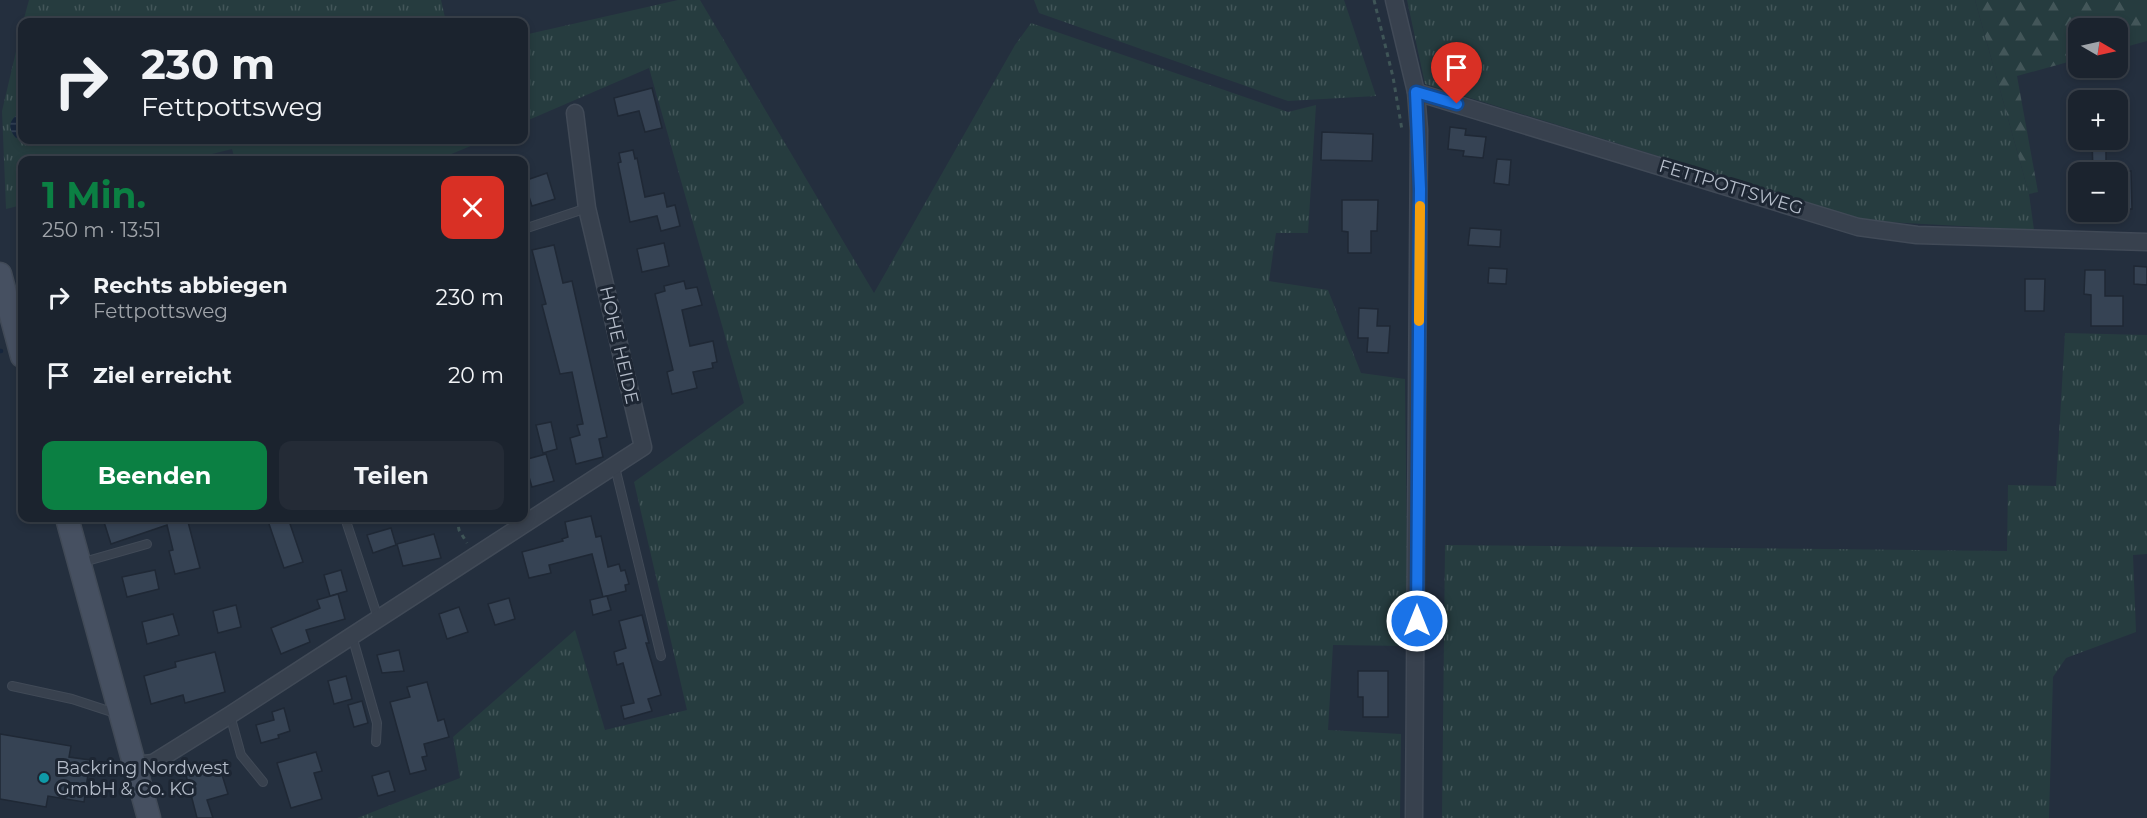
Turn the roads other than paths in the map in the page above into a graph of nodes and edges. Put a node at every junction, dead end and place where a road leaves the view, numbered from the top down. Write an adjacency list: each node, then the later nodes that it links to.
1 (1394, 0): 2 (street)
2 (1416, 92): 6 (street, FETTPOTTSWEG); 24 (street)
3 (575, 113): 4 (street, HOHE HEIDE)
4 (587, 208): 5 (lane); 9 (street, HOHE HEIDE)
5 (528, 228)
6 (2147, 242)
7 (0, 274): 8 (street)
8 (17, 323)
9 (615, 467): 14 (street, HOHE HEIDE); 16 (lane)
10 (68, 522): 13 (street)
11 (346, 522): 14 (lane)
12 (147, 544): 13 (lane)
13 (79, 564): 18 (street)
14 (378, 618): 15 (street, HOHE HEIDE)
15 (352, 636): 19 (street, HOHE HEIDE); 20 (lane)
16 (661, 656)
17 (12, 686): 18 (lane)
18 (121, 715): 21 (street)
19 (230, 715): 21 (street, HOHE HEIDE); 22 (lane)
20 (376, 742)
21 (135, 765): 23 (street)
22 (263, 782)
23 (149, 818)
24 (1414, 818)

